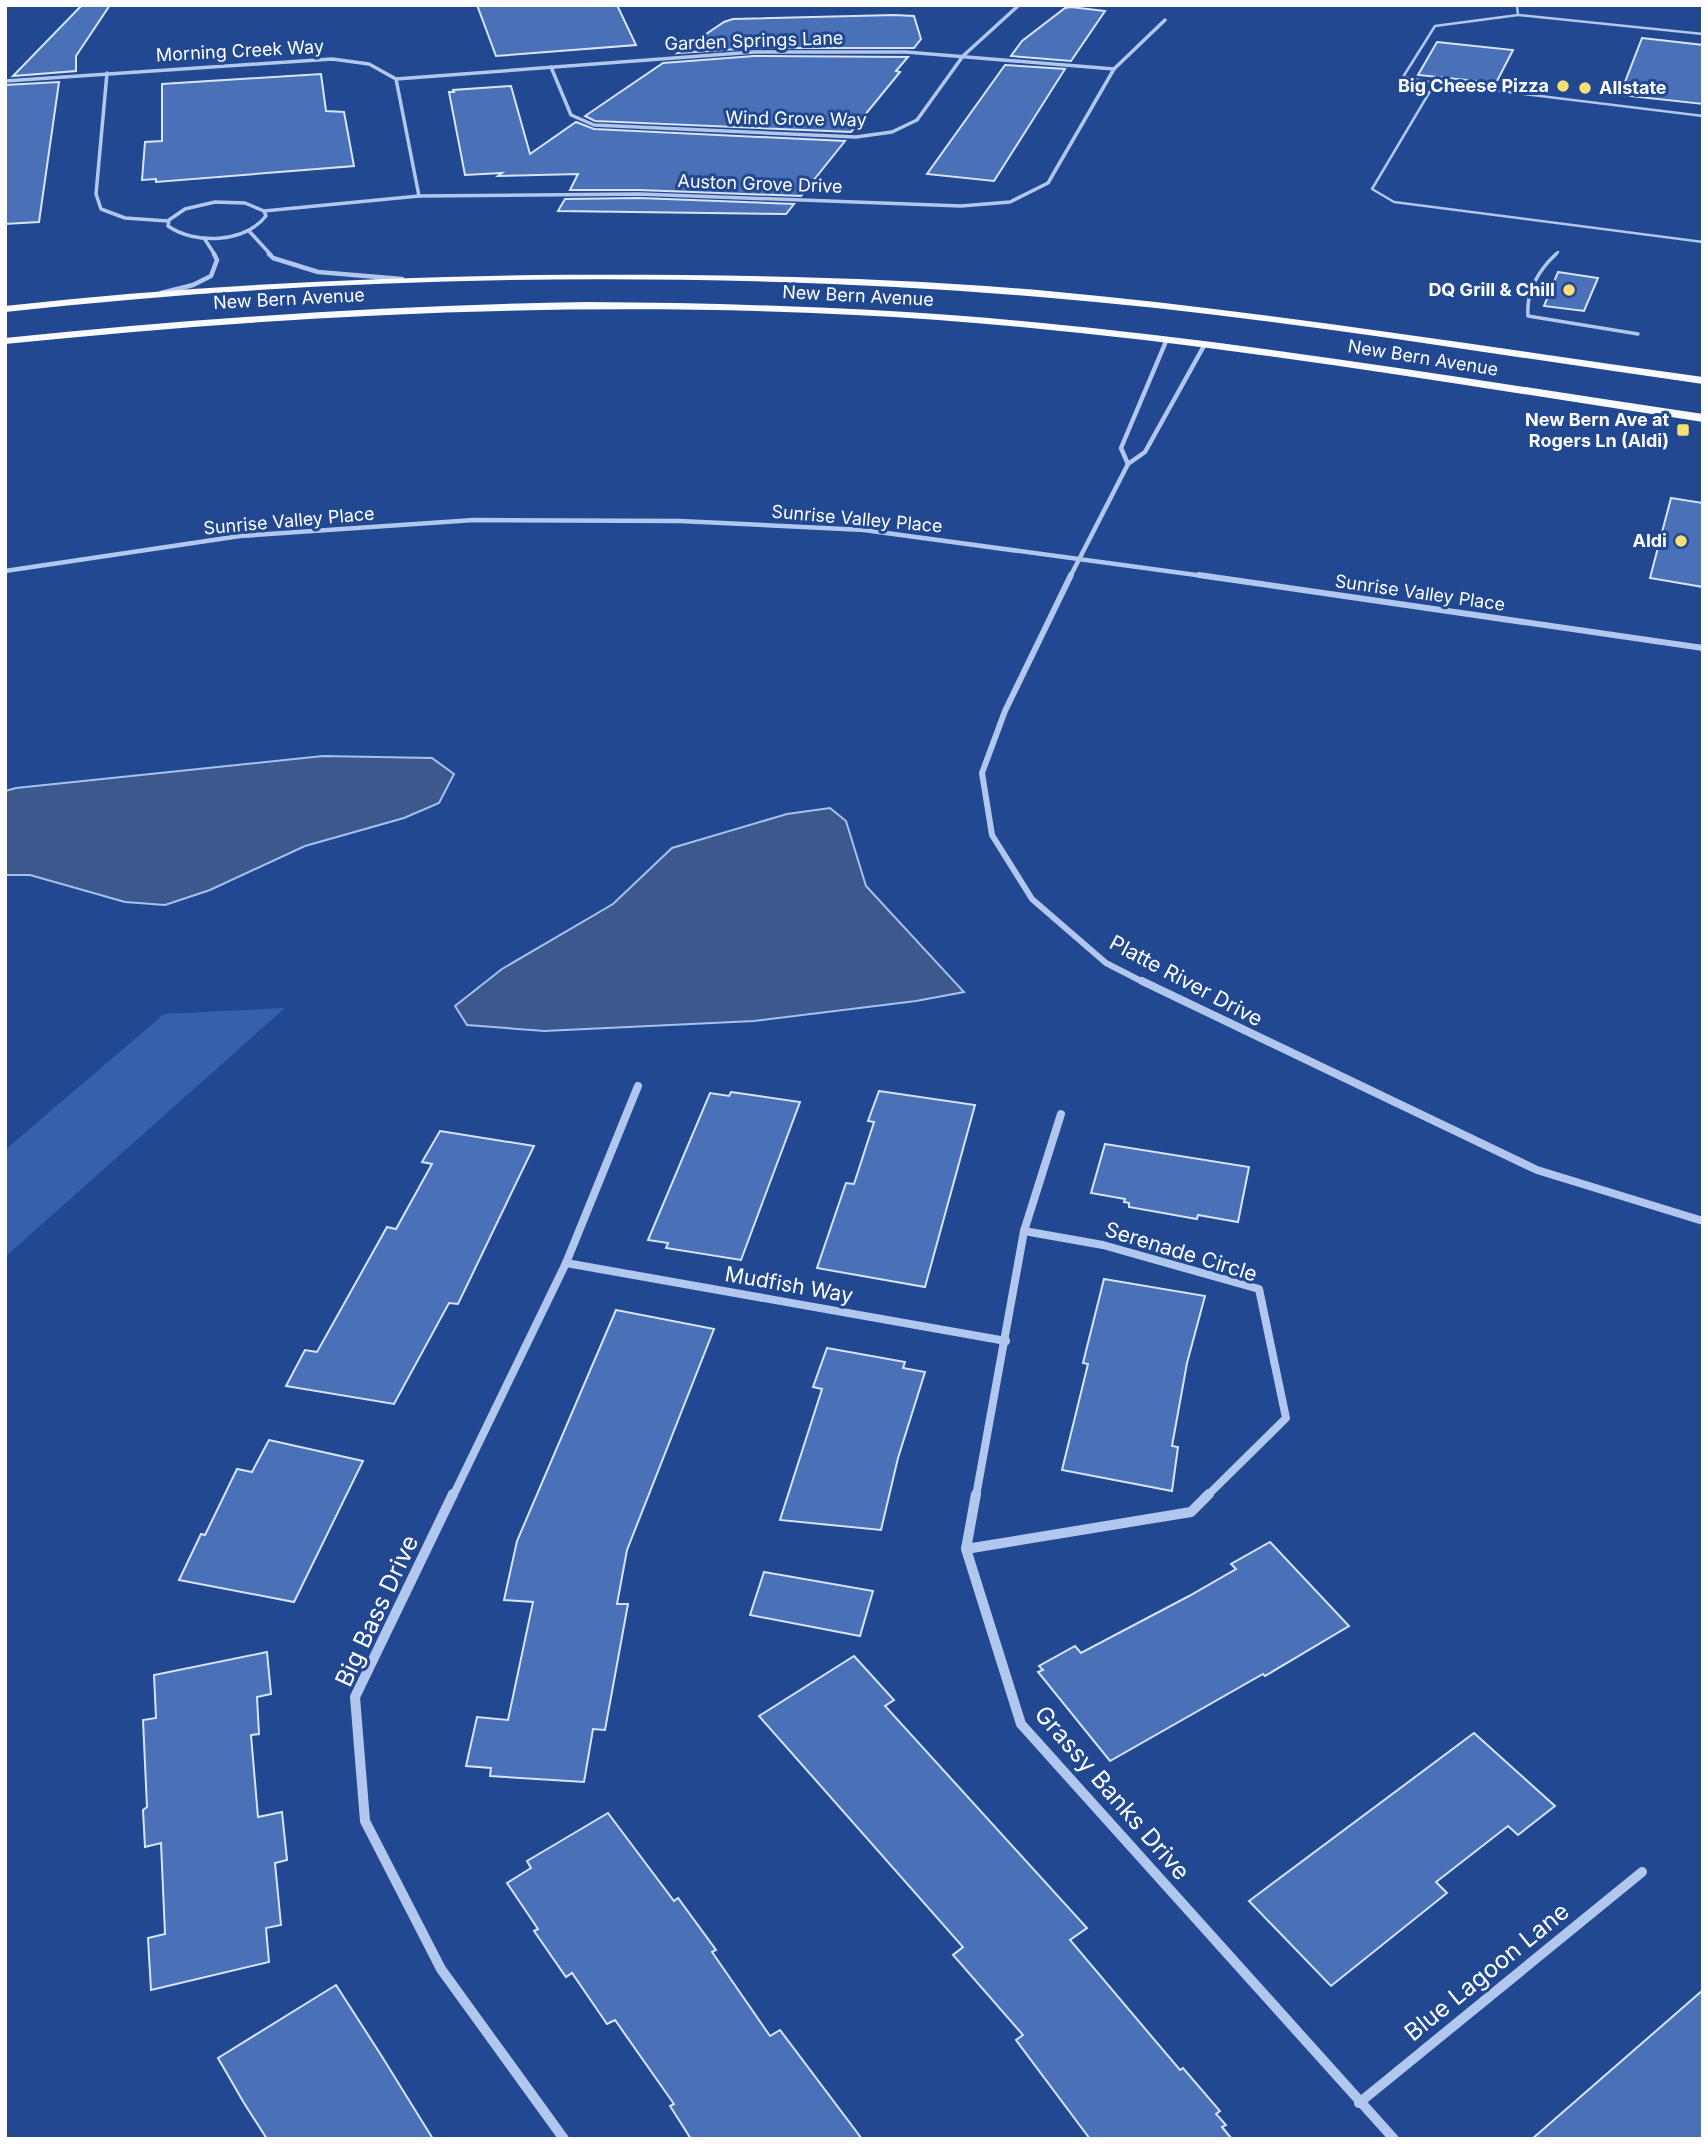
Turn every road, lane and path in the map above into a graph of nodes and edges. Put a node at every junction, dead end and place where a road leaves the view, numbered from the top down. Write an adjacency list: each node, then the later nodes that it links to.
1 (1019, 5): 6 (street, Wind Grove Way)
2 (1517, 5): 3 (lane)
3 (1518, 15): 5 (lane); 12 (lane)
4 (1165, 20): 8 (street, Auston Grove Drive)
5 (1703, 34)
6 (964, 56): 7 (street, Garden Springs Lane); 7 (street, Wind Grove Way); 8 (street, Garden Springs Lane)
7 (551, 67): 10 (street, Garden Springs Lane)
8 (1114, 69): 14 (street, Auston Grove Drive)
9 (107, 73): 10 (street, Morning Creek Way); 11 (street, Morning Creek Way); 16 (street)
10 (396, 79): 14 (street)
11 (5, 81)
12 (1435, 83): 13 (lane); 19 (lane)
13 (1703, 116)
14 (419, 196): 15 (street, Auston Grove Drive)
15 (264, 211): 16 (street, Auston Grove Drive); 17 (street)
16 (168, 221): 18 (street)
17 (249, 231): 18 (street); 21 (street)
18 (203, 237): 22 (street)
19 (1703, 242)
20 (1558, 252): 24 (lane)
21 (402, 279): 22 (main road, New Bern Avenue); 28 (main road, New Bern Avenue)
22 (153, 295): 23 (main road, New Bern Avenue)
23 (5, 309)
24 (1638, 334)
25 (1167, 339): 26 (main road, New Bern Avenue); 27 (main road, New Bern Avenue); 30 (street, Platte River Drive)
26 (5, 341)
27 (1205, 344): 29 (main road, New Bern Avenue); 30 (street, Platte River Drive)
28 (1703, 381)
29 (1703, 418)
30 (1128, 464): 31 (street, Platte River Drive)
31 (1079, 558): 32 (street, Sunrise Valley Place); 33 (street, Sunrise Valley Place); 36 (street, Platte River Drive)
32 (5, 570)
33 (1703, 648)
34 (638, 1086): 38 (street, Big Bass Drive)
35 (1061, 1114): 37 (street, Grassy Banks Drive)
36 (1703, 1221)
37 (1024, 1231): 39 (street, Grassy Banks Drive); 40 (street, Serenade Circle)
38 (566, 1263): 39 (street, Mudfish Way); 43 (street, Big Bass Drive)
39 (1006, 1341): 40 (street, Grassy Banks Drive)
40 (965, 1549): 42 (street, Grassy Banks Drive)
41 (1642, 1872): 42 (street, Blue Lagoon Lane)
42 (1359, 2103): 44 (street, Grassy Banks Drive)
43 (564, 2139)
44 (1394, 2139)

